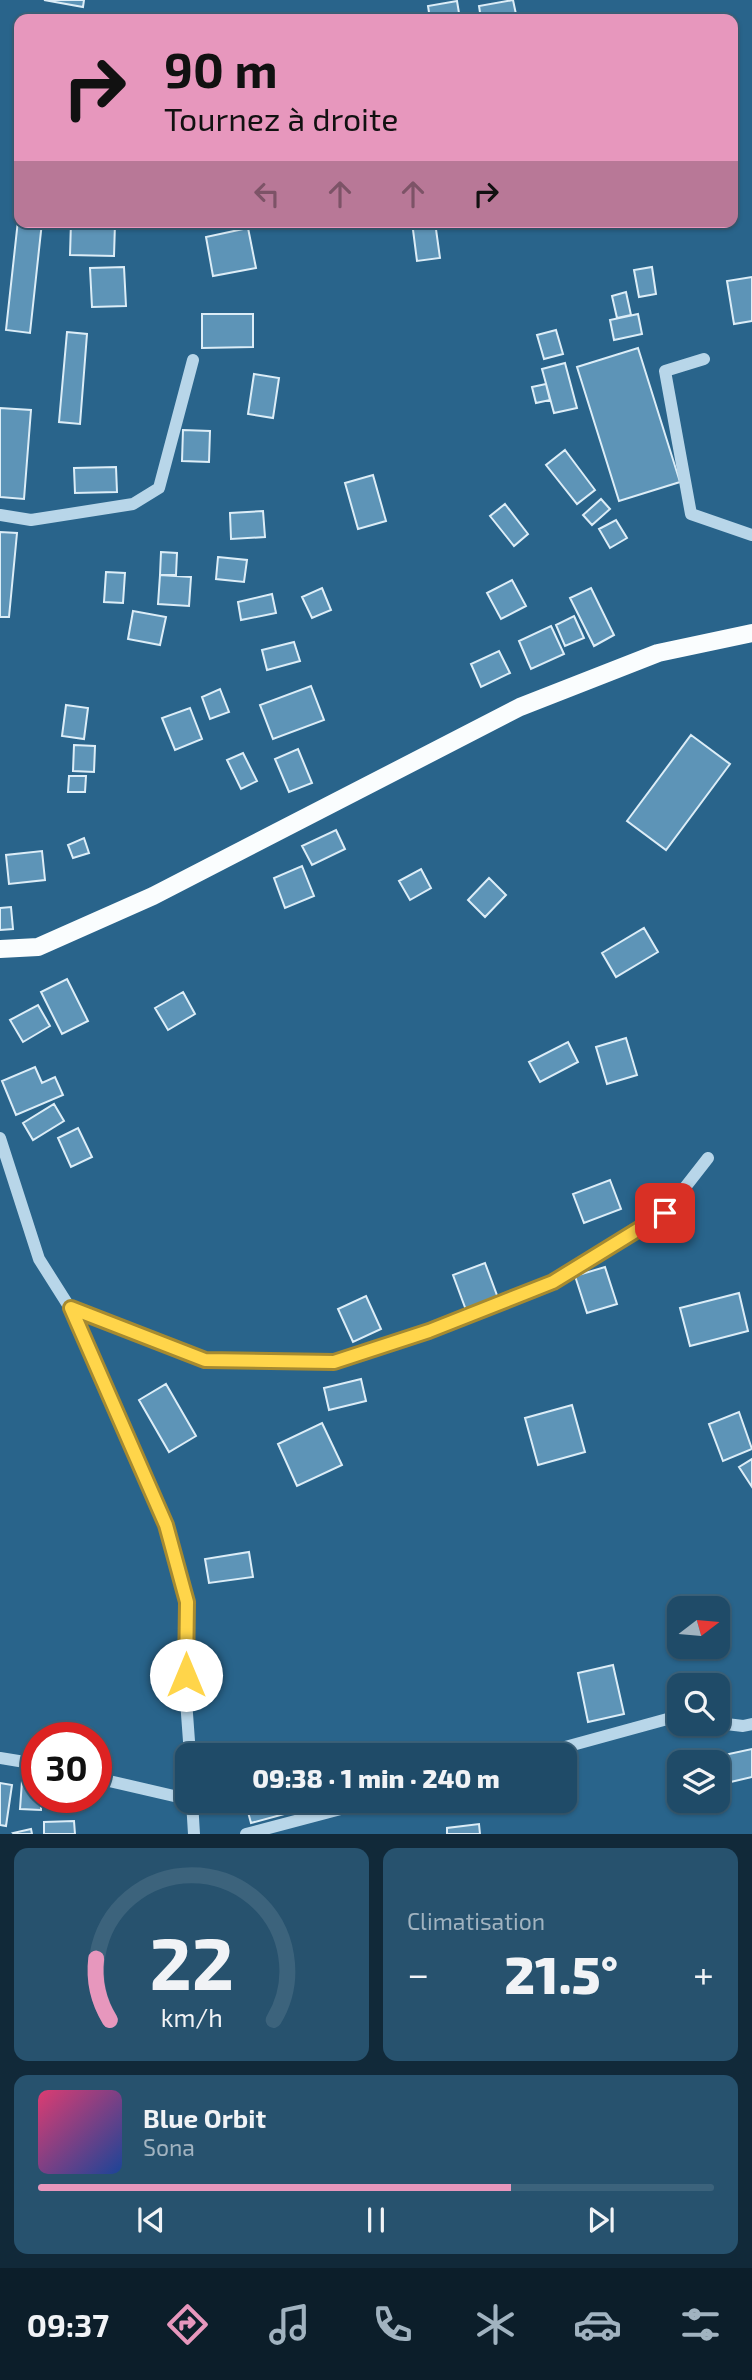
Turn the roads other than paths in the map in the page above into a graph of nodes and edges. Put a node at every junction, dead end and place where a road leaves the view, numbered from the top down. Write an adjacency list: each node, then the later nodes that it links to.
1 (704, 359): 4 (street)
2 (193, 360): 3 (street)
3 (0, 514)
4 (752, 535)
5 (752, 633): 6 (main road)
6 (0, 949)
7 (0, 1138): 9 (street)
8 (708, 1158): 9 (street)
9 (71, 1308): 13 (street)
10 (667, 1719): 14 (street)
11 (730, 1724): 12 (street)
12 (752, 1724)
13 (189, 1743)
14 (577, 1744)
15 (0, 1758): 16 (street)
16 (21, 1761)
17 (112, 1782): 18 (street)
18 (175, 1796)
19 (193, 1813): 21 (street)
20 (326, 1813): 22 (street)
21 (194, 1834)
22 (246, 1834)

